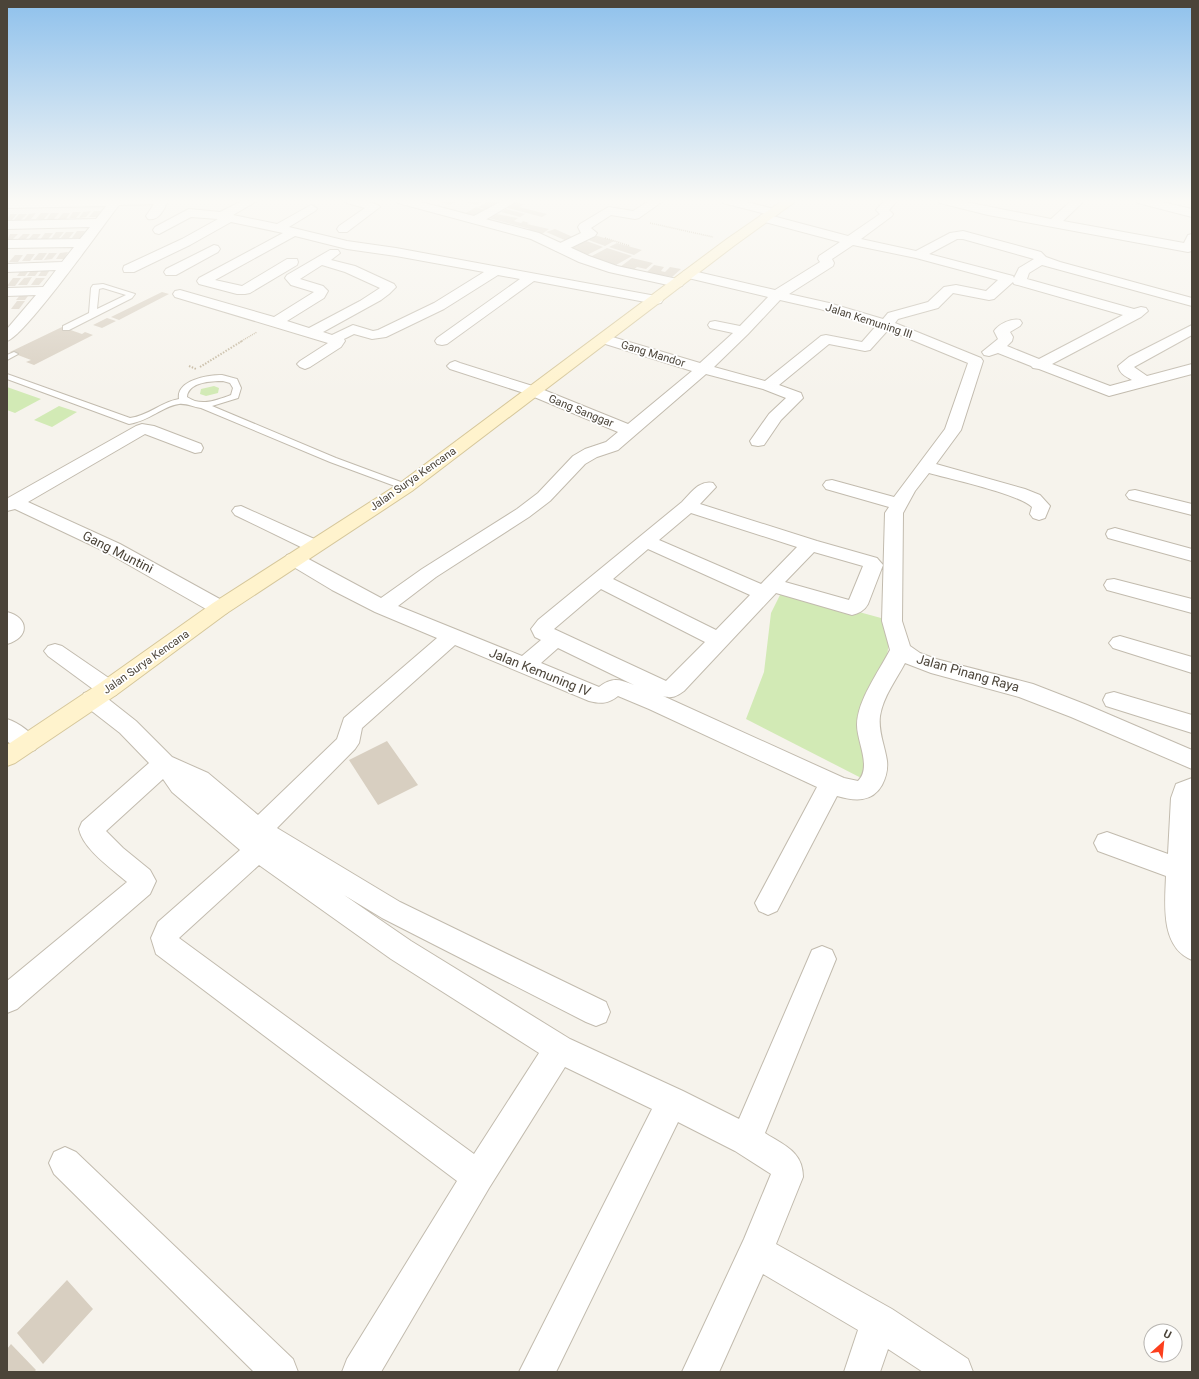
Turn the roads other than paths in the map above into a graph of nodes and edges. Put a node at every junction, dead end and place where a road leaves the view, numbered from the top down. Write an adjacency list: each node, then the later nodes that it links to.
1 (138, 265): 18 (street)
2 (183, 265): 21 (street)
3 (234, 265): 4 (street)
4 (293, 265)
5 (312, 265): 24 (street)
6 (338, 265): 17 (street)
7 (466, 265): 19 (street)
8 (603, 265): 23 (street, Jalan Kemuning III)
9 (701, 265): 23 (main road, Jalan Surya Kencana)
10 (824, 265): 28 (street)
11 (959, 265): 39 (street)
12 (1003, 265): 20 (street)
13 (1033, 265): 20 (street)
14 (1056, 265): 29 (street)
15 (65, 266): 16 (street); 25 (street)
16 (7, 268)
17 (350, 269): 24 (street); 43 (street)
18 (129, 270)
19 (495, 271): 22 (street); 45 (street)
20 (1024, 271): 33 (street)
21 (171, 272)
22 (530, 278): 30 (street); 47 (street)
23 (683, 279): 28 (street, Jalan Kemuning III); 30 (main road, Jalan Surya Kencana)
24 (325, 282): 36 (street)
25 (46, 291): 26 (street); 35 (street)
26 (7, 292)
27 (180, 294): 36 (street)
28 (777, 295): 39 (street, Jalan Kemuning III); 42 (street)
29 (1170, 295): 31 (street); 33 (street)
30 (656, 300): 46 (main road, Jalan Surya Kencana)
31 (1192, 302)
32 (93, 314): 32 (lane); 40 (lane)
33 (1136, 314): 51 (street)
34 (7, 315): 35 (street)
35 (28, 315): 44 (street)
36 (276, 322): 43 (street)
37 (1015, 323): 48 (street)
38 (715, 324): 42 (street)
39 (885, 324): 49 (street, Jalan Kemuning III); 57 (street)
40 (66, 328)
41 (1192, 329): 56 (street)
42 (743, 331): 54 (street)
43 (310, 333): 45 (street)
44 (7, 337)
45 (334, 339): 50 (street)
46 (604, 339): 54 (street, Gang Mandor); 58 (main road, Jalan Surya Kencana)
47 (442, 341)
48 (996, 348): 49 (street); 51 (street)
49 (976, 361): 66 (street, Jalan Pinang Raya)
50 (305, 364)
51 (1038, 365): 56 (street)
52 (455, 366): 58 (street, Gang Sanggar)
53 (1192, 368): 56 (street)
54 (702, 369): 57 (street, Gang Mandor); 63 (street)
55 (7, 376): 60 (lane)
56 (1146, 382)
57 (768, 386): 64 (street, Gang Mandor)
58 (533, 391): 63 (street, Gang Sanggar); 68 (main road, Jalan Surya Kencana)
59 (235, 396): 60 (lane); 61 (lane); 62 (lane)
60 (186, 401): 61 (lane)
61 (202, 405): 62 (lane)
62 (244, 422): 68 (lane)
63 (630, 431): 87 (street)
64 (758, 441)
65 (195, 448): 71 (street)
66 (925, 466): 72 (street, Jalan Pinang Raya); 76 (street)
67 (832, 485): 72 (street)
68 (406, 487): 80 (main road, Jalan Surya Kencana)
69 (707, 487): 73 (street)
70 (1135, 495): 74 (street)
71 (10, 504): 88 (street, Gang Muntini)
72 (899, 504): 95 (street, Jalan Pinang Raya)
73 (688, 506): 78 (street); 79 (street)
74 (1192, 510)
75 (241, 511): 80 (street)
76 (1040, 514)
77 (1115, 534): 81 (street)
78 (645, 541): 83 (street); 85 (street)
79 (810, 545): 85 (street); 85 (street)
80 (314, 546): 82 (main road, Jalan Surya Kencana)
81 (1192, 555)
82 (294, 559): 87 (street, Jalan Kemuning IV); 88 (main road, Jalan Surya Kencana)
83 (599, 580): 92 (street); 93 (street)
84 (1114, 585): 86 (street)
85 (767, 589): 93 (street)
86 (1192, 606)
87 (382, 607): 90 (street, Jalan Kemuning IV)
88 (220, 608): 99 (main road, Jalan Surya Kencana)
89 (7, 619): 91 (street)
90 (452, 636): 97 (street, Jalan Kemuning IV); 109 (street)
91 (7, 637)
92 (555, 639): 93 (street); 97 (street)
93 (718, 640)
94 (1120, 643): 98 (street)
95 (901, 650): 105 (street, Jalan Pinang Raya); 107 (street, Jalan Kemuning IV)
96 (55, 651): 99 (street)
97 (525, 665): 107 (street, Jalan Kemuning IV)
98 (1192, 665)
99 (100, 694): 103 (main road, Jalan Surya Kencana); 106 (street)
100 (1114, 700): 101 (street)
101 (1192, 724)
102 (7, 728): 103 (street)
103 (27, 744): 104 (main road, Jalan Surya Kencana)
104 (7, 757)
105 (1192, 760)
106 (164, 764): 109 (street); 115 (street)
107 (831, 783): 112 (street)
108 (1192, 788): 111 (street)
109 (259, 840): 116 (street); 117 (street); 121 (street)
110 (1107, 844): 111 (street)
111 (1181, 870): 113 (street)
112 (768, 903)
113 (1192, 947)
114 (822, 959): 119 (street)
115 (7, 999)
116 (596, 1012)
117 (559, 1049): 118 (street); 121 (street)
118 (672, 1102): 119 (street); 126 (street)
119 (746, 1140): 122 (street)
120 (65, 1163): 124 (street)
121 (478, 1177): 125 (street)
122 (756, 1251): 123 (street); 127 (street)
123 (879, 1322): 128 (street); 129 (street)
124 (280, 1372)
125 (360, 1372)
126 (537, 1372)
127 (700, 1372)
128 (862, 1372)
129 (955, 1372)

